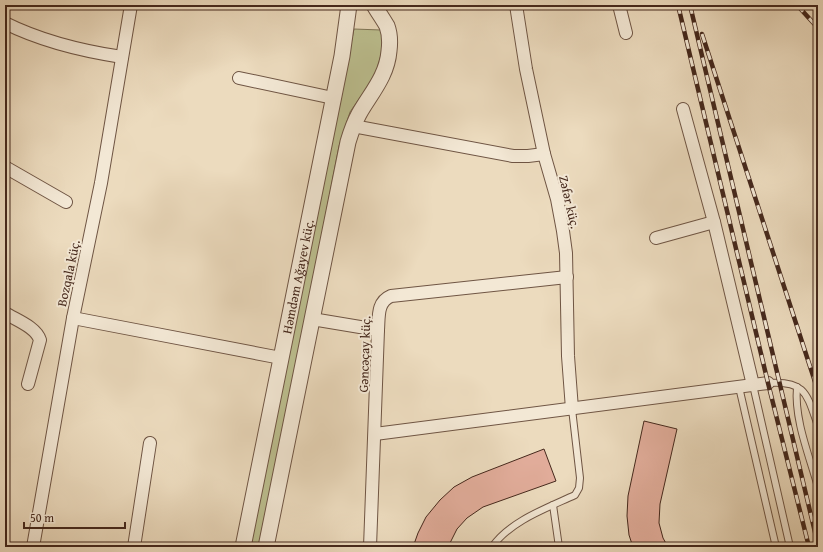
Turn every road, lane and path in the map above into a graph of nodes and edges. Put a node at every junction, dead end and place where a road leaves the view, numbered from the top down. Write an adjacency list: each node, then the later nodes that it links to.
1 (131, 5): 8 (street, Bozqala küç.)
2 (349, 5): 10 (street, Həmdəm Ağayev küç.)
3 (374, 5): 12 (street)
4 (516, 5): 13 (street, Zəfər küç.)
5 (619, 5): 7 (street)
6 (5, 23): 8 (street)
7 (626, 33)
8 (122, 57): 20 (street, Bozqala küç.)
9 (239, 78): 10 (street)
10 (333, 98): 23 (street, Həmdəm Ağayev küç.)
11 (683, 109): 16 (street)
12 (353, 126): 13 (street); 21 (street)
13 (544, 154): 18 (street, Zəfər küç.)
14 (5, 167): 15 (street)
15 (66, 202)
16 (714, 222): 17 (street); 26 (street)
17 (656, 238)
18 (567, 277): 22 (street, Gəncəçay küç.); 29 (street, Zəfər küç.)
19 (5, 313): 25 (street)
20 (73, 318): 23 (street); 35 (street, Bozqala küç.)
21 (312, 319): 22 (street); 38 (street)
22 (378, 330): 31 (street, Gəncəçay küç.)
23 (281, 358): 37 (street, Həmdəm Ağayev küç.)
24 (768, 383): 26 (street); 28 (lane)
25 (28, 384)
26 (753, 385): 27 (street); 43 (lane)
27 (738, 387): 29 (street); 42 (lane)
28 (797, 387): 30 (lane); 33 (lane)
29 (572, 408): 31 (street); 34 (lane)
30 (818, 426)
31 (375, 434): 39 (street, Gəncəçay küç.)
32 (150, 443): 36 (street)
33 (818, 487)
34 (553, 505): 40 (lane); 41 (lane)
35 (33, 547)
36 (134, 547)
37 (243, 547)
38 (266, 547)
39 (370, 547)
40 (492, 547)
41 (559, 547)
42 (776, 547)
43 (790, 547)

